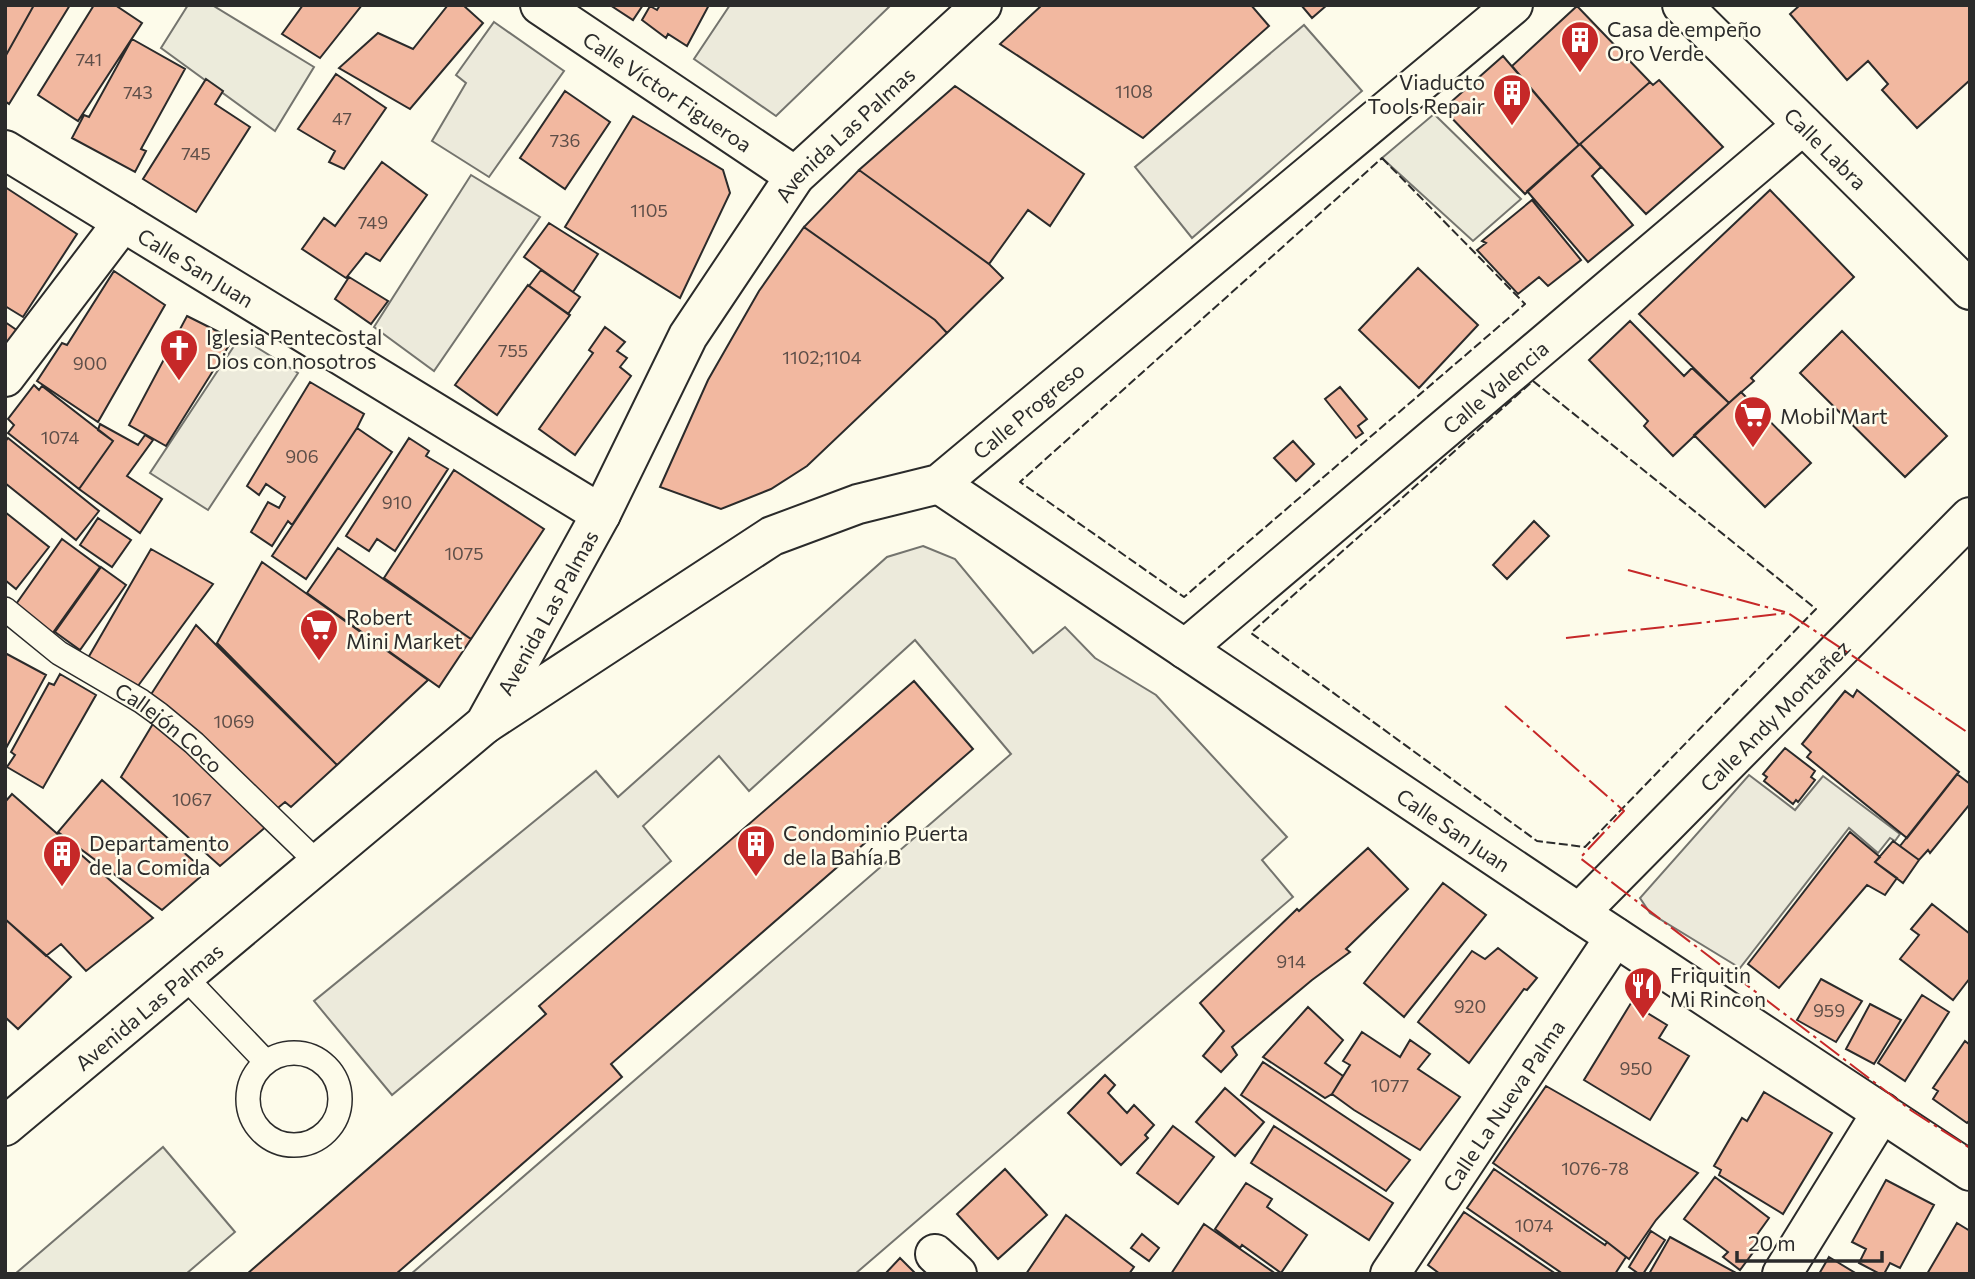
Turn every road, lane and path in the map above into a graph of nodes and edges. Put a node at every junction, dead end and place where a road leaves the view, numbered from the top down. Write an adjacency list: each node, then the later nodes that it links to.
1 (540, 5): 7 (street, Calle Víctor Figueroa)
2 (982, 5): 7 (street, Avenida Las Palmas)
3 (1513, 5): 11 (street, Calle Progreso)
4 (1682, 5): 5 (street, Calle Labra)
5 (1803, 125): 9 (street, Calle Labra); 15 (street, Calle Valencia)
6 (5, 150): 8 (street, Calle San Juan)
7 (795, 176): 12 (street, Avenida Las Palmas)
8 (123, 222): 10 (street); 12 (street, Calle San Juan)
9 (1970, 290)
10 (5, 377)
11 (939, 484): 15 (street, Calle San Juan); 16 (street, Calle Progreso)
12 (601, 514): 16 (street, Avenida Las Palmas)
13 (1970, 517): 18 (street, Calle Andy Montañez)
14 (5, 609): 17 (lane, Callejón Coco)
15 (1185, 649): 18 (street, Calle San Juan)
16 (485, 724): 17 (street, Avenida Las Palmas)
17 (319, 864): 20 (street, Avenida Las Palmas)
18 (1579, 914): 19 (street, Calle San Juan)
19 (1615, 937): 22 (street, Calle San Juan); 25 (street, Calle La Nueva Palma)
20 (185, 976): 21 (lane); 23 (street, Avenida Las Palmas)
21 (266, 1062): 21 (lane)
22 (1882, 1112): 24 (street, Calle San Juan); 26 (street)
23 (5, 1126)
24 (1970, 1171)
25 (1390, 1274)
26 (1782, 1274)

